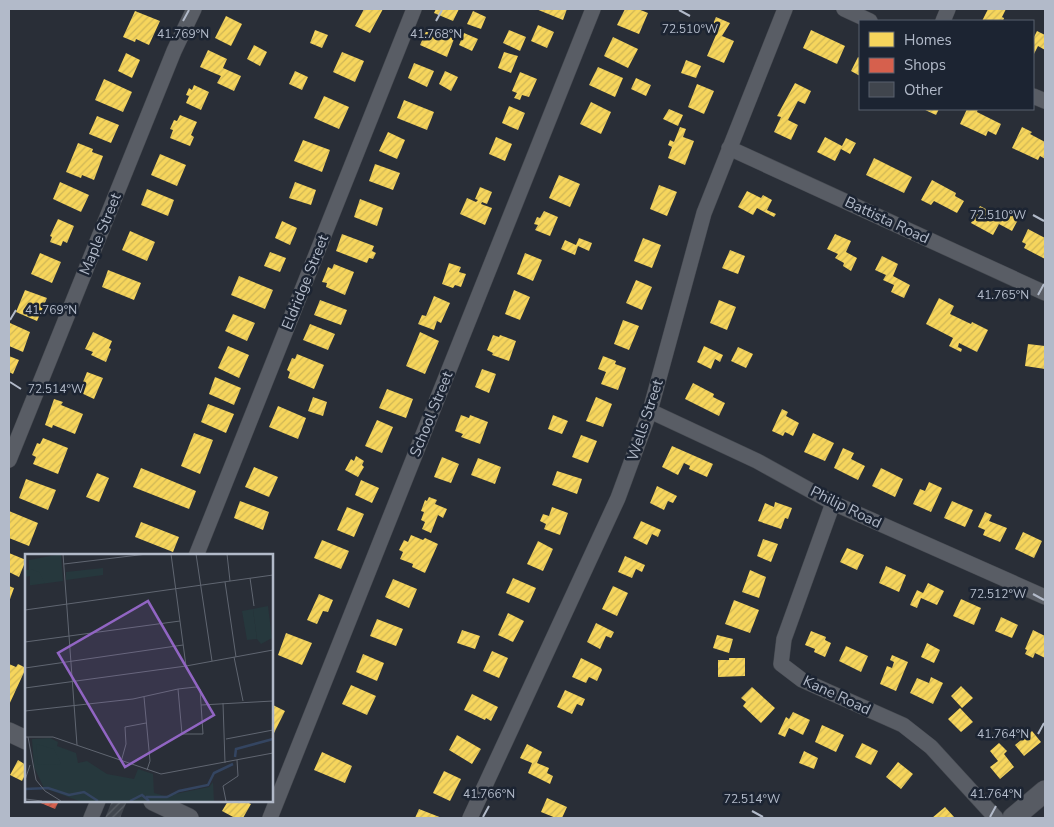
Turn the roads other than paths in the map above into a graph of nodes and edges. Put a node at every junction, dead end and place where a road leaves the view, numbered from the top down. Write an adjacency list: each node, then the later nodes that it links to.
1 (194, 9): 10 (street, Maple Street)
2 (414, 9): 12 (street, Eldridge Street)
3 (593, 9): 21 (street, School Street)
4 (785, 9): 7 (street, Wells Street)
5 (844, 9): 6 (street)
6 (868, 20)
7 (729, 148): 8 (street, Battista Road); 9 (street, Wells Street)
8 (1045, 293)
9 (650, 411): 11 (street, Philip Road); 22 (street, Wells Street)
10 (9, 460)
11 (833, 503): 13 (street, Philip Road); 23 (street, Kane Road)
12 (197, 554)
13 (1045, 597)
14 (9, 732): 15 (street)
15 (25, 740)
16 (1045, 791): 24 (main road)
17 (98, 802): 19 (street)
18 (155, 802): 20 (street)
19 (91, 818)
20 (189, 818)
21 (270, 818)
22 (470, 818)
23 (996, 818)
24 (1013, 818)

